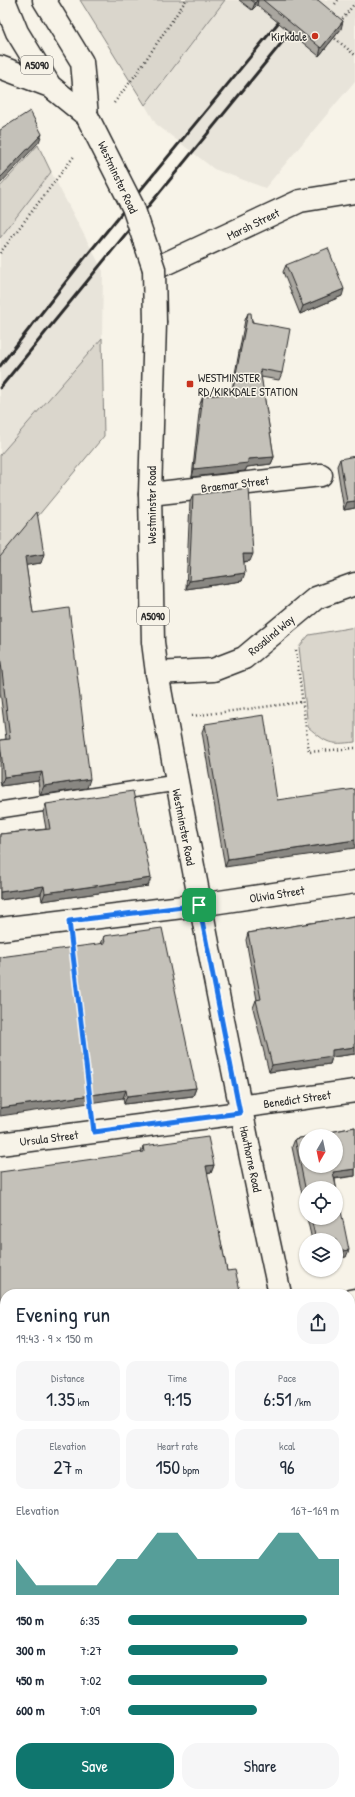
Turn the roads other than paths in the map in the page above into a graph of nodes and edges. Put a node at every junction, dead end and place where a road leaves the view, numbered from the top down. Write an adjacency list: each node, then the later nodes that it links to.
1 (4, 0): 4 (main road, Westminster Road / A5090)
2 (44, 0): 5 (main road, Westminster Road)
3 (0, 67): 4 (main road, A5090)
4 (50, 86): 5 (main road, Westminster Road / A5090)
5 (87, 116): 7 (main road, Westminster Road, bridge)
6 (355, 192): 7 (main road, Marsh Street)
7 (154, 269): 9 (main road, Westminster Road / A5090, bridge)
8 (321, 474): 9 (main road, Braemar Street)
9 (150, 494): 11 (main road, Westminster Road / A5090)
10 (355, 584): 11 (main road, Rosalind Way)
11 (157, 673): 12 (main road, Westminster Road / A5090)
12 (176, 784): 13 (lane); 15 (main road, Westminster Road / A5090)
13 (0, 810)
14 (355, 882): 15 (main road, Olivia Street)
15 (199, 905): 16 (main road, Olivia Street); 18 (main road, Hawthorne Road / A5090)
16 (0, 929)
17 (355, 1091): 18 (main road, Benedict Street)
18 (240, 1110): 19 (main road, Ursula Street); 20 (main road, Hawthorne Road / A5090)
19 (0, 1144)
20 (279, 1289)

